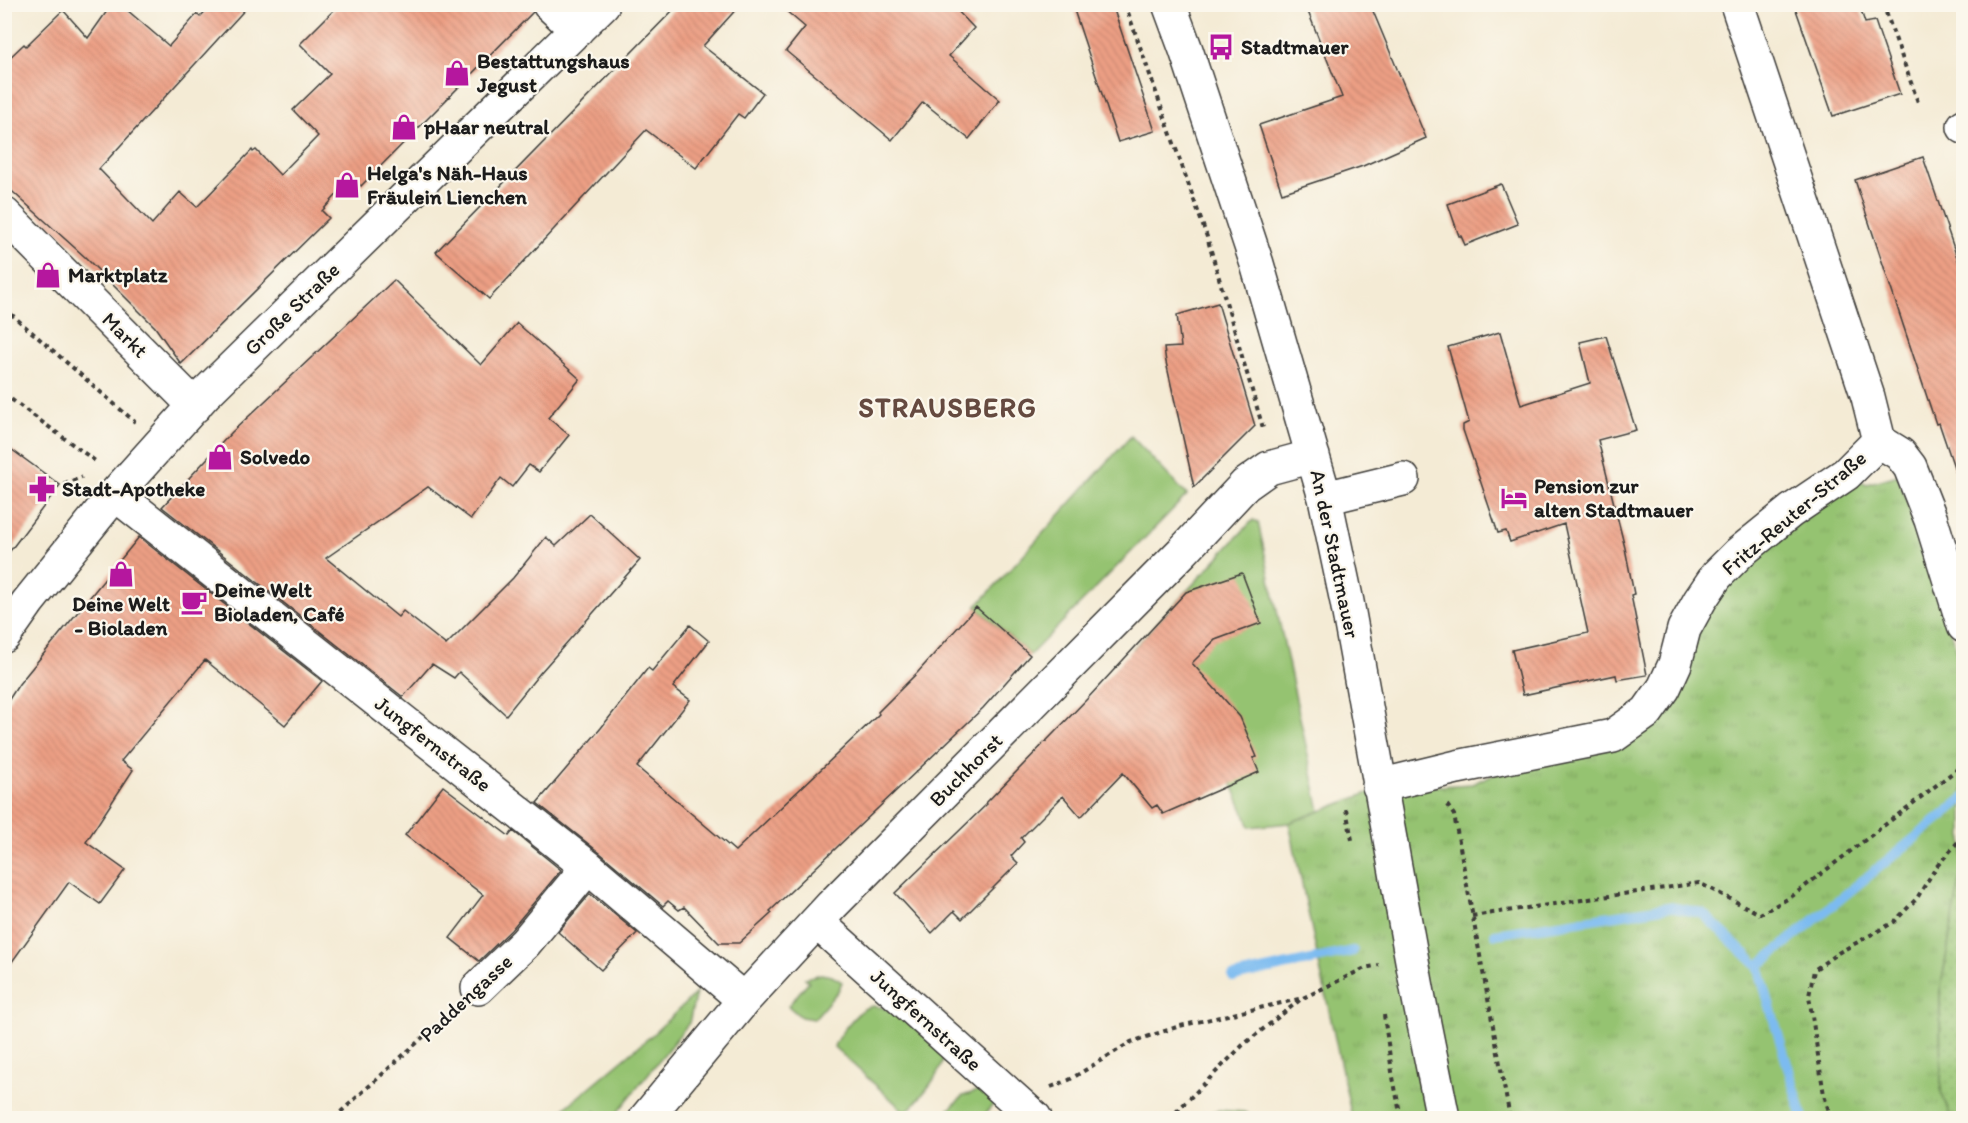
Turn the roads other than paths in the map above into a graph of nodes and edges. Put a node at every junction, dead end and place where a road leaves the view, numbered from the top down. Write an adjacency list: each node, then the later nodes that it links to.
1 (549, 4): 4 (street)
2 (1169, 4): 8 (street, An der Stadtmauer)
3 (1737, 4): 7 (street, Fritz-Reuter-Straße)
4 (585, 15): 6 (street, Große Straße)
5 (4, 214): 6 (street, Markt)
6 (195, 406): 10 (street, Große Straße)
7 (1879, 441): 12 (street); 14 (street, Fritz-Reuter-Straße)
8 (1313, 456): 11 (street, An der Stadtmauer); 16 (street, Buchhorst)
9 (1403, 479): 11 (street)
10 (120, 488): 13 (street, Große Straße); 15 (street, Jungfernstraße)
11 (1325, 498): 14 (street, An der Stadtmauer)
12 (1964, 626)
13 (4, 636)
14 (1379, 786): 21 (street, An der Stadtmauer)
15 (588, 867): 17 (street, Paddengasse); 18 (street, Jungfernstraße)
16 (817, 922): 18 (street, Buchhorst); 19 (street, Jungfernstraße)
17 (478, 988)
18 (744, 1000): 20 (street, Buchhorst)
19 (1024, 1108)
20 (646, 1119)
21 (1443, 1119)

